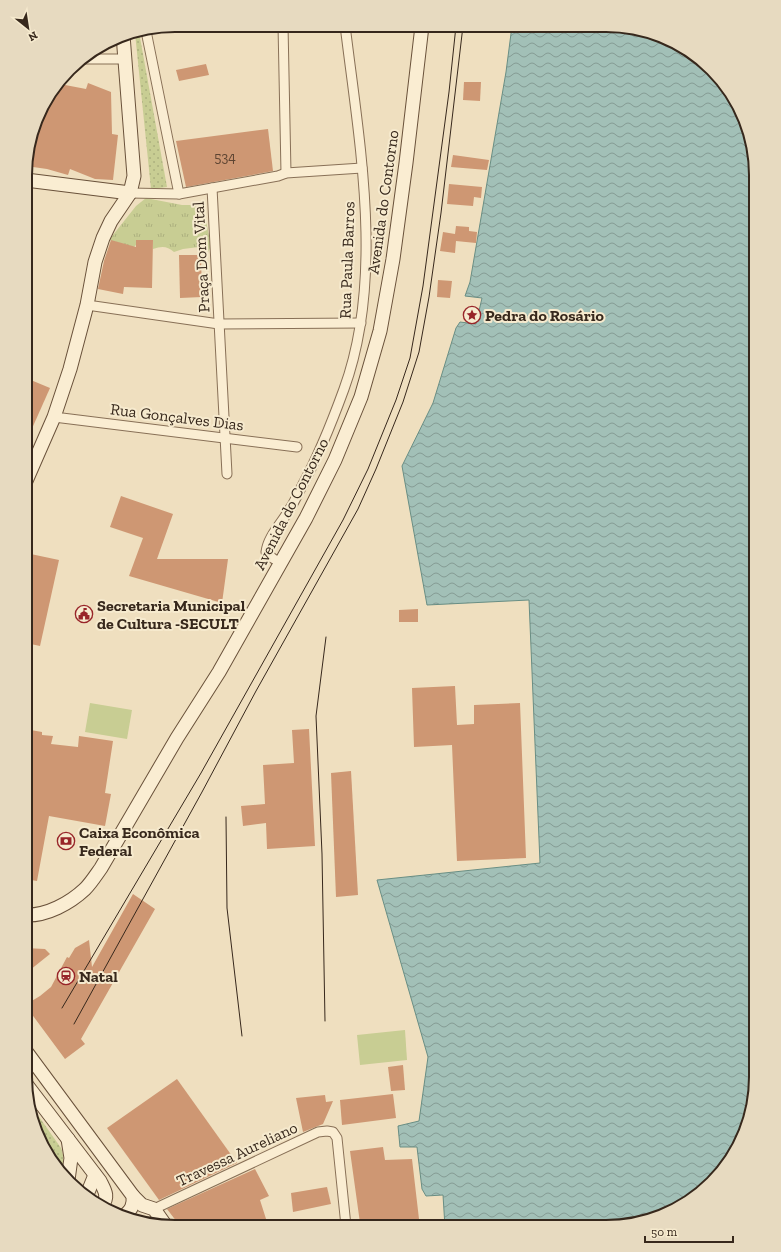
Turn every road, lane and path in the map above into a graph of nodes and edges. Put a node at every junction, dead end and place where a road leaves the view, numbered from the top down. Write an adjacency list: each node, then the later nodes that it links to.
1 (283, 32): 9 (street)
2 (346, 32): 8 (street, Rua Paula Barros)
3 (421, 32): 22 (main road, Avenida do Contorno)
4 (147, 35): 13 (street)
5 (124, 42): 6 (main road)
6 (125, 59): 7 (street); 12 (main road)
7 (91, 60)
8 (362, 168): 9 (street); 15 (street, Rua Paula Barros)
9 (286, 173): 11 (street)
10 (32, 181): 12 (main road)
11 (212, 188): 13 (street); 16 (street, Praça Dom Vital)
12 (130, 194): 13 (street); 14 (main road)
13 (179, 194)
14 (87, 305): 16 (street); 17 (main road)
15 (361, 323): 16 (street); 22 (street, Rua Paula Barros)
16 (219, 324): 18 (street, Praça Dom Vital)
17 (54, 417): 18 (street, Rua Gonçalves Dias); 20 (main road)
18 (226, 438): 19 (street, Rua Gonçalves Dias); 21 (street, Praça Dom Vital)
19 (297, 447)
20 (32, 467)
21 (227, 474)
22 (281, 562): 23 (main road, Avenida do Contorno)
23 (32, 914)
24 (32, 1059): 30 (main road)
25 (33, 1093): 26 (main road)
26 (67, 1138): 27 (main road); 28 (main road)
27 (69, 1172)
28 (95, 1175): 29 (main road); 31 (main road)
29 (89, 1191)
30 (133, 1196): 32 (main road); 33 (main road)
31 (105, 1202)
32 (154, 1209): 34 (main road); 35 (street, Travessa Aureliano)
33 (129, 1212)
34 (161, 1219)
35 (345, 1220)

